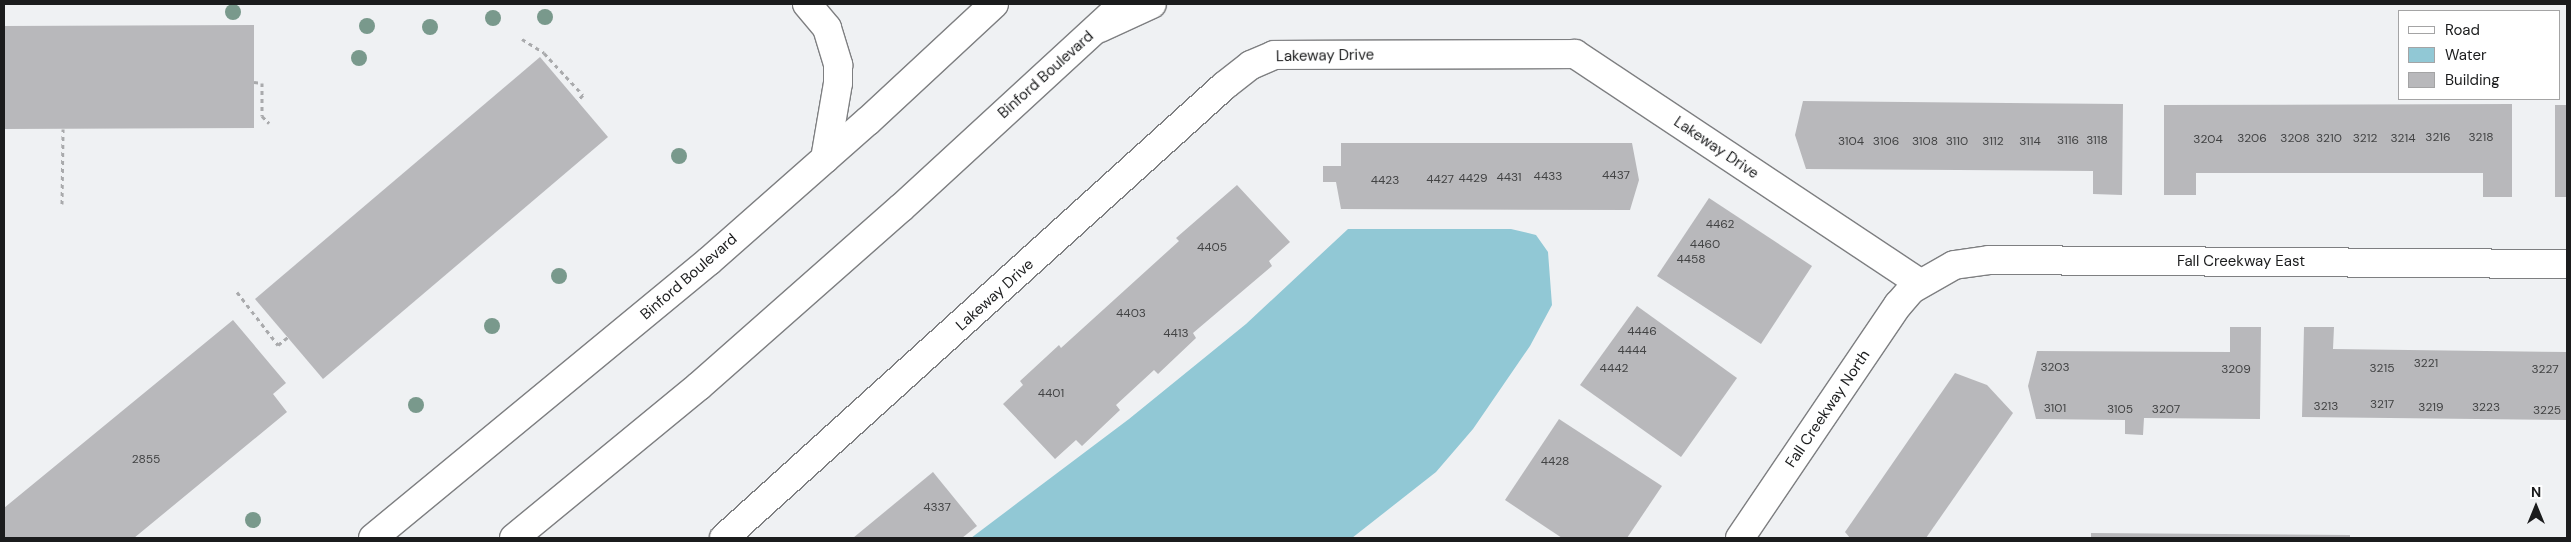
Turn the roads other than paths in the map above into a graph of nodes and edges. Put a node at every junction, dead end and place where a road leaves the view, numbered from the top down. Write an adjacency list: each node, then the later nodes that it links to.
1 (807, 4): 6 (street)
2 (994, 4): 6 (street, Binford Boulevard)
3 (1123, 4): 5 (street, Binford Boulevard)
4 (1152, 4): 5 (street)
5 (1096, 29): 10 (street, Binford Boulevard)
6 (825, 159): 9 (street, Binford Boulevard)
7 (2567, 264): 8 (street, Fall Creekway East)
8 (1920, 283): 11 (street, Lakeway Drive); 12 (street, Fall Creekway North)
9 (373, 538)
10 (514, 538)
11 (724, 538)
12 (1740, 538)

